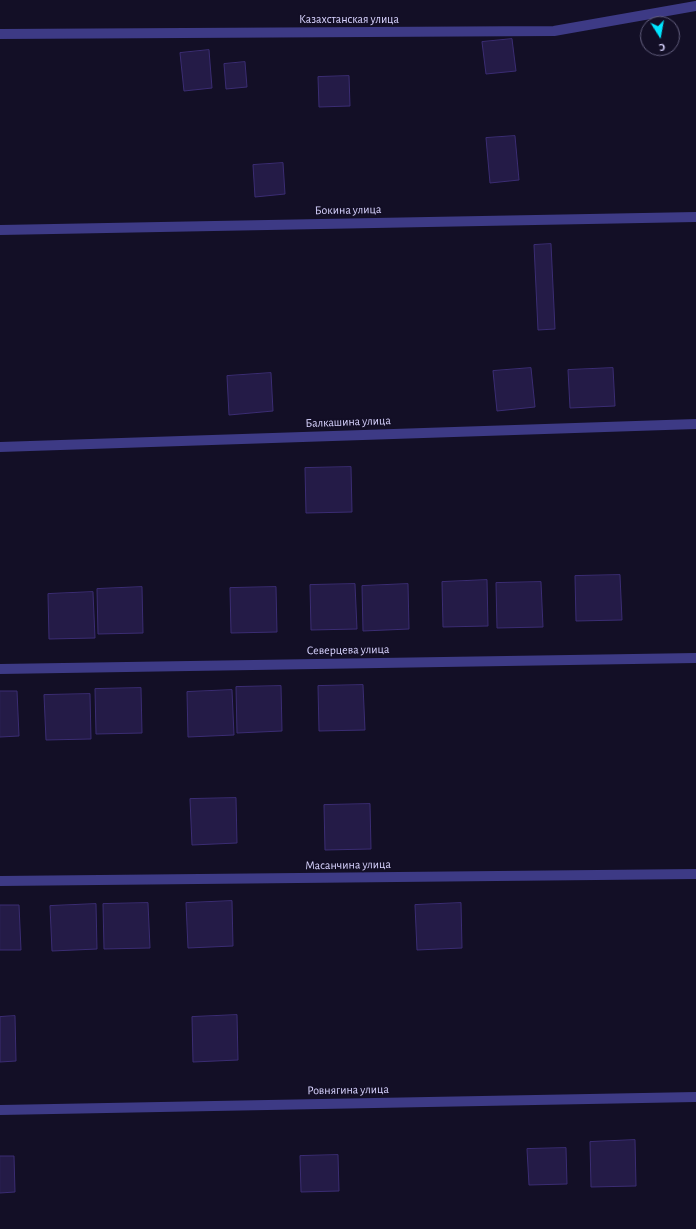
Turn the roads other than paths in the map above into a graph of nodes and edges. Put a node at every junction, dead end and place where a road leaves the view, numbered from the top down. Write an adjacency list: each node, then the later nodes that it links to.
1 (696, 6): 2 (street, Казахстанская улица)
2 (0, 34)
3 (696, 217): 4 (street, Бокина улица)
4 (0, 230)
5 (696, 424): 6 (street, Балкашина улица)
6 (0, 447)
7 (696, 658): 8 (street, Северцева улица)
8 (0, 669)
9 (696, 874): 10 (street, Масанчина улица)
10 (0, 881)
11 (696, 1096): 12 (street, Ровнягина улица)
12 (0, 1110)

